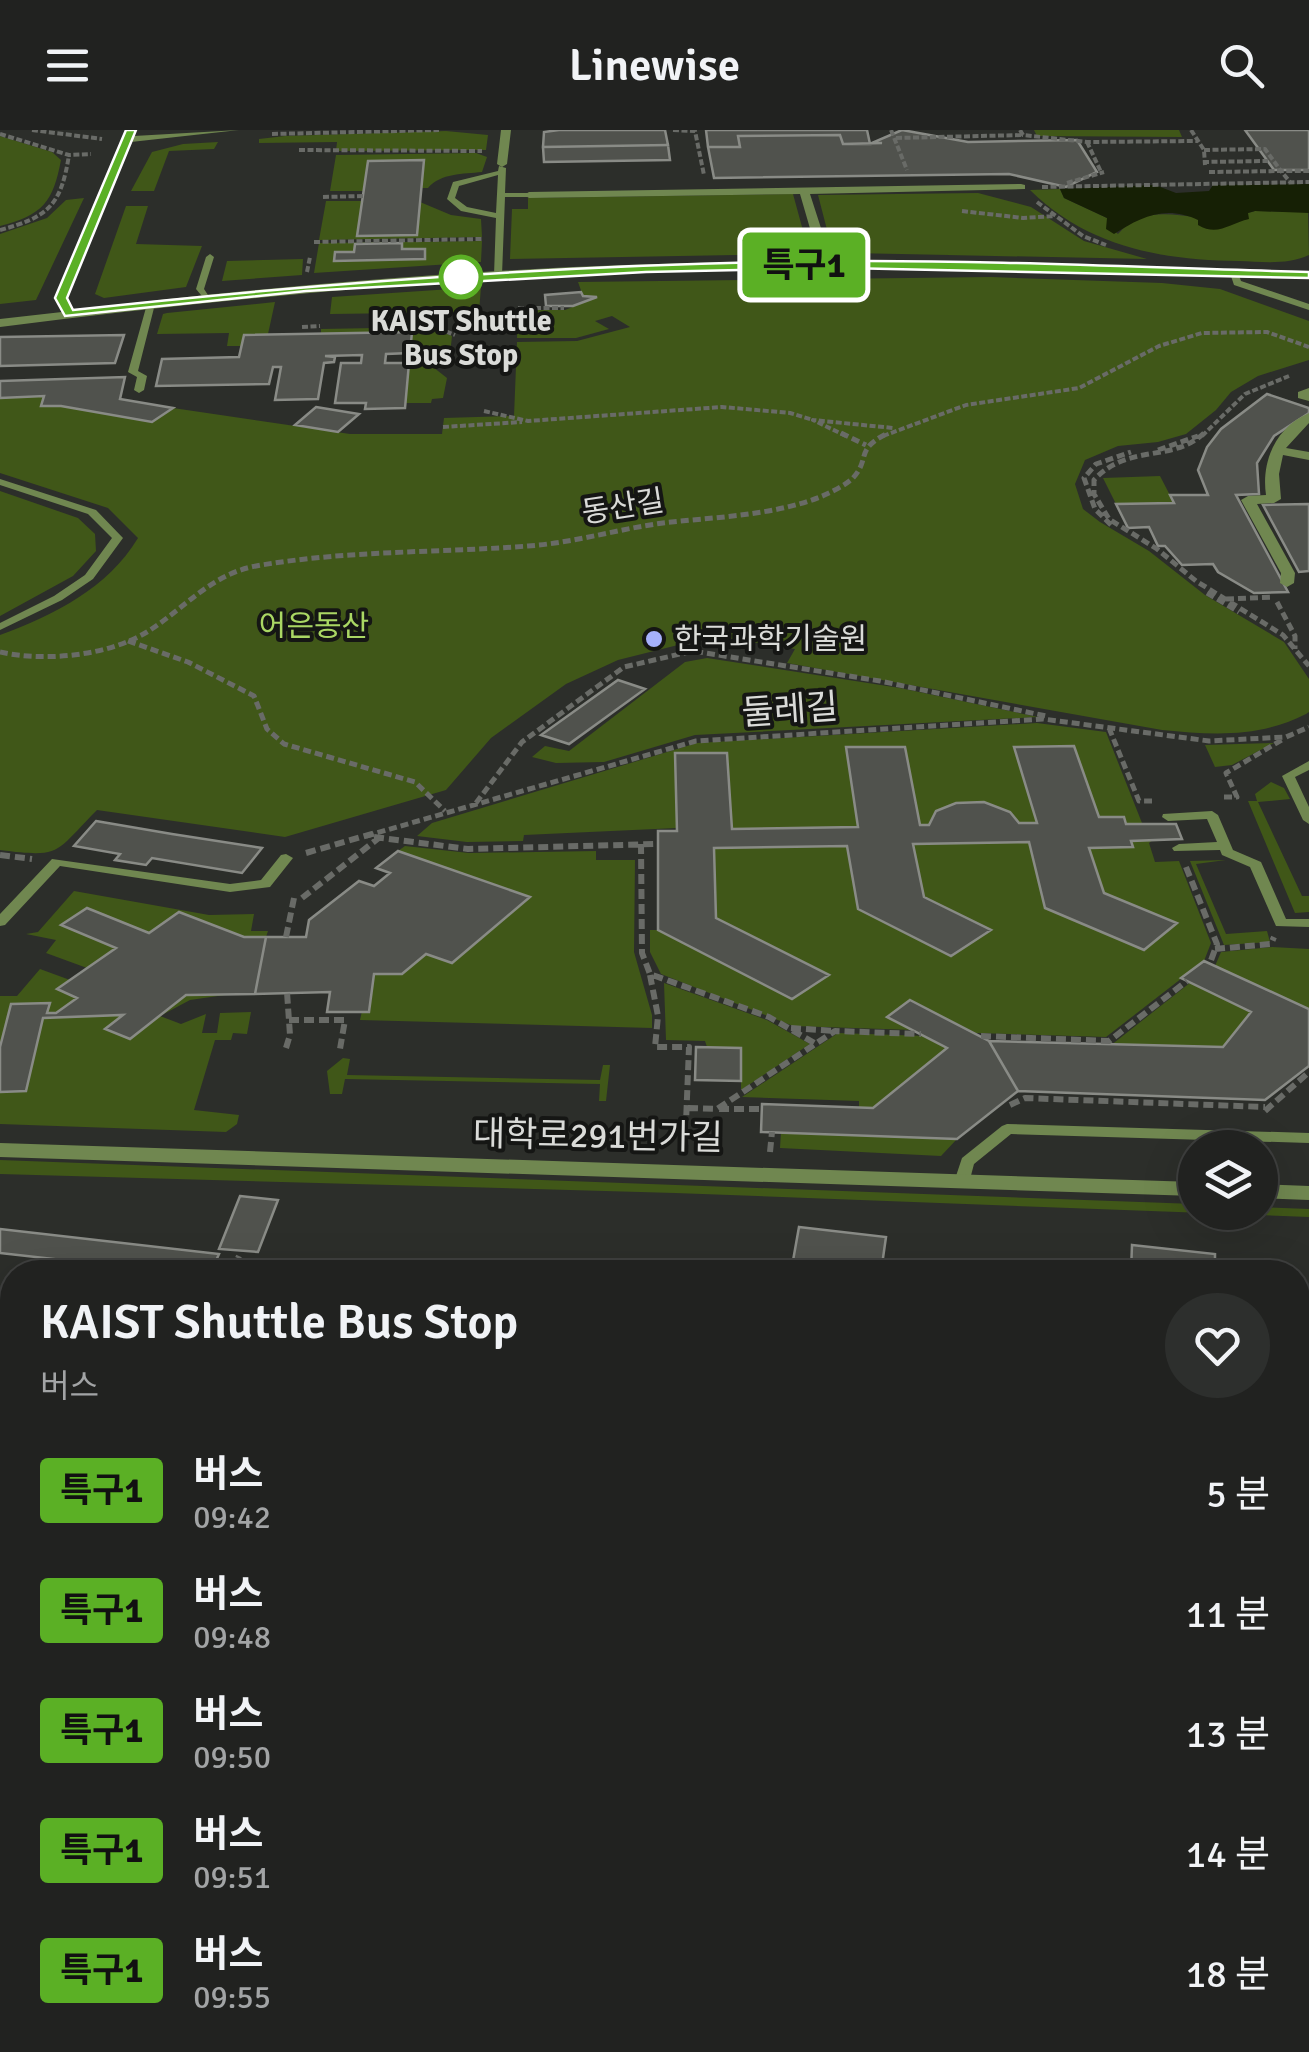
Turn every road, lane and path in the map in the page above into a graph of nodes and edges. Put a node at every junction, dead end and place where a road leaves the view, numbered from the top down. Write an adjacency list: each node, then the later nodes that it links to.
1 (32, 130): 9 (path)
2 (234, 130): 13 (street)
3 (439, 130): 12 (path)
4 (506, 130): 26 (street)
5 (673, 130): 39 (path)
6 (890, 130): 14 (path)
7 (1146, 130): 18 (path)
8 (1191, 130): 16 (path)
9 (46, 131): 15 (path)
10 (1022, 133): 14 (path); 17 (path)
11 (0, 134): 23 (path)
12 (272, 134)
13 (130, 135): 59 (street)
14 (896, 138): 37 (path)
15 (102, 139)
16 (1197, 141): 18 (path); 20 (path)
17 (1087, 142): 18 (path); 29 (path)
18 (1150, 142)
19 (299, 150): 21 (path)
20 (1204, 150): 25 (path); 28 (path)
21 (493, 151)
22 (91, 154): 23 (path)
23 (69, 155): 45 (path)
24 (1268, 161): 25 (path)
25 (1203, 162): 30 (path)
26 (502, 168): 41 (lane); 44 (lane)
27 (1309, 170): 28 (path)
28 (1281, 171): 30 (path); 31 (path)
29 (1104, 172): 34 (path); 35 (path)
30 (1209, 172): 33 (path)
31 (1290, 182): 32 (path); 33 (path)
32 (1309, 182)
33 (1216, 183): 34 (path)
34 (1096, 184): 35 (path)
35 (1056, 186): 36 (path)
36 (1021, 187): 37 (street); 48 (path)
37 (912, 188): 38 (street)
38 (804, 190): 39 (street); 49 (street)
39 (707, 192): 40 (street)
40 (529, 194): 41 (lane)
41 (502, 195): 44 (lane)
42 (364, 196): 43 (path)
43 (323, 197)
44 (501, 216): 52 (lane)
45 (0, 230)
46 (487, 239): 47 (path)
47 (314, 242)
48 (1118, 248)
49 (824, 256)
50 (210, 258): 54 (lane)
51 (1234, 273): 52 (street); 53 (street); 58 (lane)
52 (498, 275): 54 (street)
53 (1309, 275)
54 (206, 298): 55 (street)
55 (151, 304): 59 (street); 67 (lane)
56 (518, 308): 57 (path)
57 (564, 308)
58 (1309, 308)
59 (69, 314): 60 (street)
60 (0, 322)
61 (430, 325): 64 (path)
62 (320, 326): 63 (path)
63 (300, 334)
64 (456, 335)
65 (1309, 346): 73 (path, 동산길)
66 (1297, 374): 74 (path)
67 (138, 390)
68 (484, 411): 71 (path)
69 (1309, 417): 76 (street)
70 (813, 420): 71 (path); 73 (path); 75 (path)
71 (528, 421): 72 (path)
72 (444, 427)
73 (894, 428): 75 (path, 동산길)
74 (1208, 430): 81 (path); 82 (path)
75 (866, 446): 84 (path, 동산길)
76 (1277, 450): 77 (street); 79 (street)
77 (1309, 456)
78 (0, 482): 83 (lane)
79 (1292, 580): 80 (path)
80 (1274, 597): 81 (path); 85 (path)
81 (1225, 598): 82 (path)
82 (1254, 617): 85 (path)
83 (0, 627)
84 (128, 641): 86 (path, 동산길); 96 (path)
85 (1295, 649): 87 (path)
86 (0, 652)
87 (1308, 665)
88 (1071, 722): 90 (path, 둘레길); 95 (path, 둘레길); 95 (path)
89 (1309, 727): 91 (path, 둘레길)
90 (1109, 728): 91 (path, 둘레길); 94 (path)
91 (1286, 738): 93 (path)
92 (1309, 766): 98 (lane)
93 (1218, 798)
94 (1162, 800)
95 (476, 803): 96 (path, 둘레길)
96 (446, 812): 99 (path, 둘레길)
97 (1168, 817): 104 (lane)
98 (1309, 820)
99 (405, 825): 100 (path, 둘레길); 101 (path)
100 (368, 836): 101 (path); 107 (path, 둘레길)
101 (380, 837): 102 (path); 111 (path)
102 (640, 844): 103 (path); 115 (path)
103 (657, 844)
104 (1224, 846): 105 (lane); 110 (lane)
105 (1179, 848): 113 (path)
106 (0, 855): 108 (path)
107 (286, 858): 109 (lane)
108 (43, 861)
109 (0, 922)
110 (1309, 923)
111 (286, 937)
112 (1271, 944): 113 (path)
113 (1215, 948): 114 (path)
114 (1210, 964)
115 (650, 974): 119 (path); 128 (path)
116 (1187, 981): 122 (path)
117 (286, 992): 118 (path)
118 (289, 1020): 124 (path); 125 (path)
119 (790, 1028): 120 (path); 123 (path)
120 (835, 1030): 121 (path); 123 (path)
121 (921, 1034)
122 (981, 1036)
123 (816, 1044): 129 (path)
124 (286, 1048)
125 (340, 1048)
126 (1309, 1072): 127 (path)
127 (1264, 1107): 131 (path); 132 (path)
128 (688, 1108): 129 (path); 138 (path)
129 (717, 1109): 130 (path)
130 (762, 1110)
131 (1004, 1110)
132 (1266, 1130)
133 (772, 1132): 139 (path)
134 (1178, 1134): 140 (lane)
135 (1278, 1137): 136 (lane)
136 (1309, 1138)
137 (0, 1150): 140 (street, 대학로291번가길)
138 (684, 1150)
139 (770, 1154)
140 (963, 1180): 141 (street, 대학로291번가길)
141 (1178, 1188)
142 (1278, 1192): 143 (street)
143 (1309, 1193)
144 (239, 1256): 145 (path)
145 (237, 1260)

